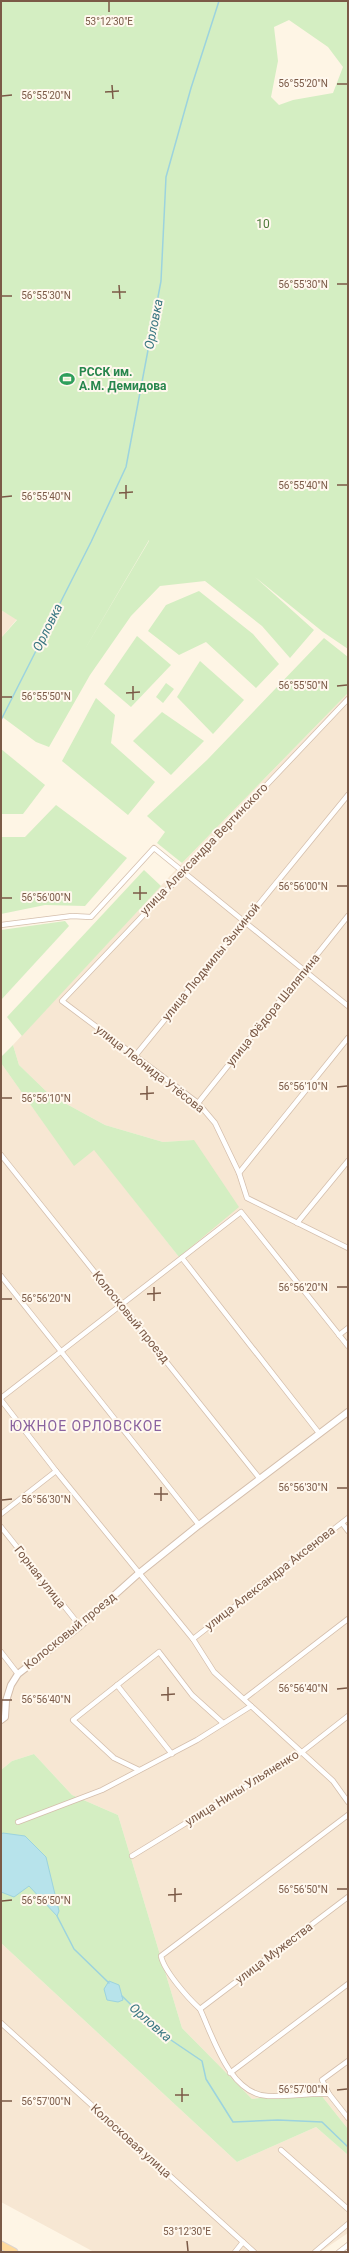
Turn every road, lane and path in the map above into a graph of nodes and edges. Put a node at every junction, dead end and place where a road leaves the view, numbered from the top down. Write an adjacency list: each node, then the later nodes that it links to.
1 (348, 699): 3 (street, улица Александра Вертинского)
2 (348, 795): 5 (street, улица Людмилы Зыкиной)
3 (182, 872): 5 (street); 6 (street); 8 (street, улица Александра Вертинского)
4 (348, 916): 7 (street, улица Фёдора Шаляпина)
5 (244, 922): 7 (street); 11 (street, улица Людмилы Зыкиной)
6 (1, 925)
7 (304, 970): 9 (street); 12 (street, улица Фёдора Шаляпина)
8 (62, 1001): 11 (street, улица Леонида Утёсова)
9 (348, 1006)
10 (348, 1038): 15 (street)
11 (135, 1056): 12 (street, улица Леонида Утёсова)
12 (198, 1103): 15 (street, улица Леонида Утёсова)
13 (1, 1155): 20 (street, Колосковый проезд)
14 (348, 1161): 16 (street)
15 (239, 1173): 16 (street, улица Леонида Утёсова)
16 (298, 1224): 17 (street, улица Леонида Утёсова)
17 (348, 1248)
18 (182, 1258): 20 (street); 22 (street); 27 (street)
19 (1, 1276): 24 (street)
20 (120, 1305): 24 (street); 29 (street, Колосковый проезд)
21 (348, 1328): 22 (street)
22 (339, 1334): 23 (street)
23 (348, 1346)
24 (60, 1352): 25 (street); 33 (street)
25 (1, 1399): 28 (street)
26 (348, 1412): 27 (street, Колосковый проезд)
27 (319, 1433): 29 (street, Колосковый проезд)
28 (56, 1471): 30 (street); 36 (street)
29 (260, 1479): 33 (street, Колосковый проезд)
30 (1, 1514)
31 (348, 1518): 32 (street, улица Александра Аксенова)
32 (342, 1523): 35 (street); 39 (street, улица Александра Аксенова)
33 (199, 1525): 36 (street, Колосковый проезд)
34 (1, 1527): 38 (street, Горная улица)
35 (348, 1531)
36 (138, 1574): 38 (street, Колосковый проезд); 39 (street)
37 (348, 1619): 44 (street)
38 (80, 1626): 41 (street, Колосковый проезд)
39 (193, 1639): 44 (street)
40 (1, 1652): 41 (street)
41 (18, 1674): 43 (street, Колосковый проезд)
42 (117, 1685): 48 (street); 50 (street); 51 (street)
43 (3, 1699): 47 (street, Колосковый проезд)
44 (244, 1700): 45 (street)
45 (251, 1706): 48 (street); 49 (street)
46 (348, 1716): 49 (street, улица Нины Ульяненко)
47 (1, 1720)
48 (223, 1724): 50 (street)
49 (302, 1752): 52 (street); 55 (street, улица Нины Ульяненко)
50 (172, 1754): 51 (street)
51 (139, 1770): 54 (street)
52 (348, 1802)
53 (348, 1816): 58 (street)
54 (18, 1822)
55 (132, 1856)
56 (348, 1898): 58 (street, улица Мужества)
57 (348, 1984): 61 (street)
58 (200, 2009): 61 (street)
59 (1, 2023): 67 (street, Колосковая улица)
60 (348, 2060): 62 (street)
61 (230, 2073): 62 (street)
62 (329, 2094): 63 (street)
63 (348, 2118)
64 (281, 2150): 65 (street)
65 (348, 2209)
66 (348, 2224): 73 (street)
67 (243, 2242): 71 (street); 72 (street, Колосковая улица)
68 (1, 2245): 70 (main road)
69 (348, 2245): 74 (street)
70 (14, 2252)
71 (235, 2252)
72 (254, 2252)
73 (315, 2252)
74 (339, 2252)

